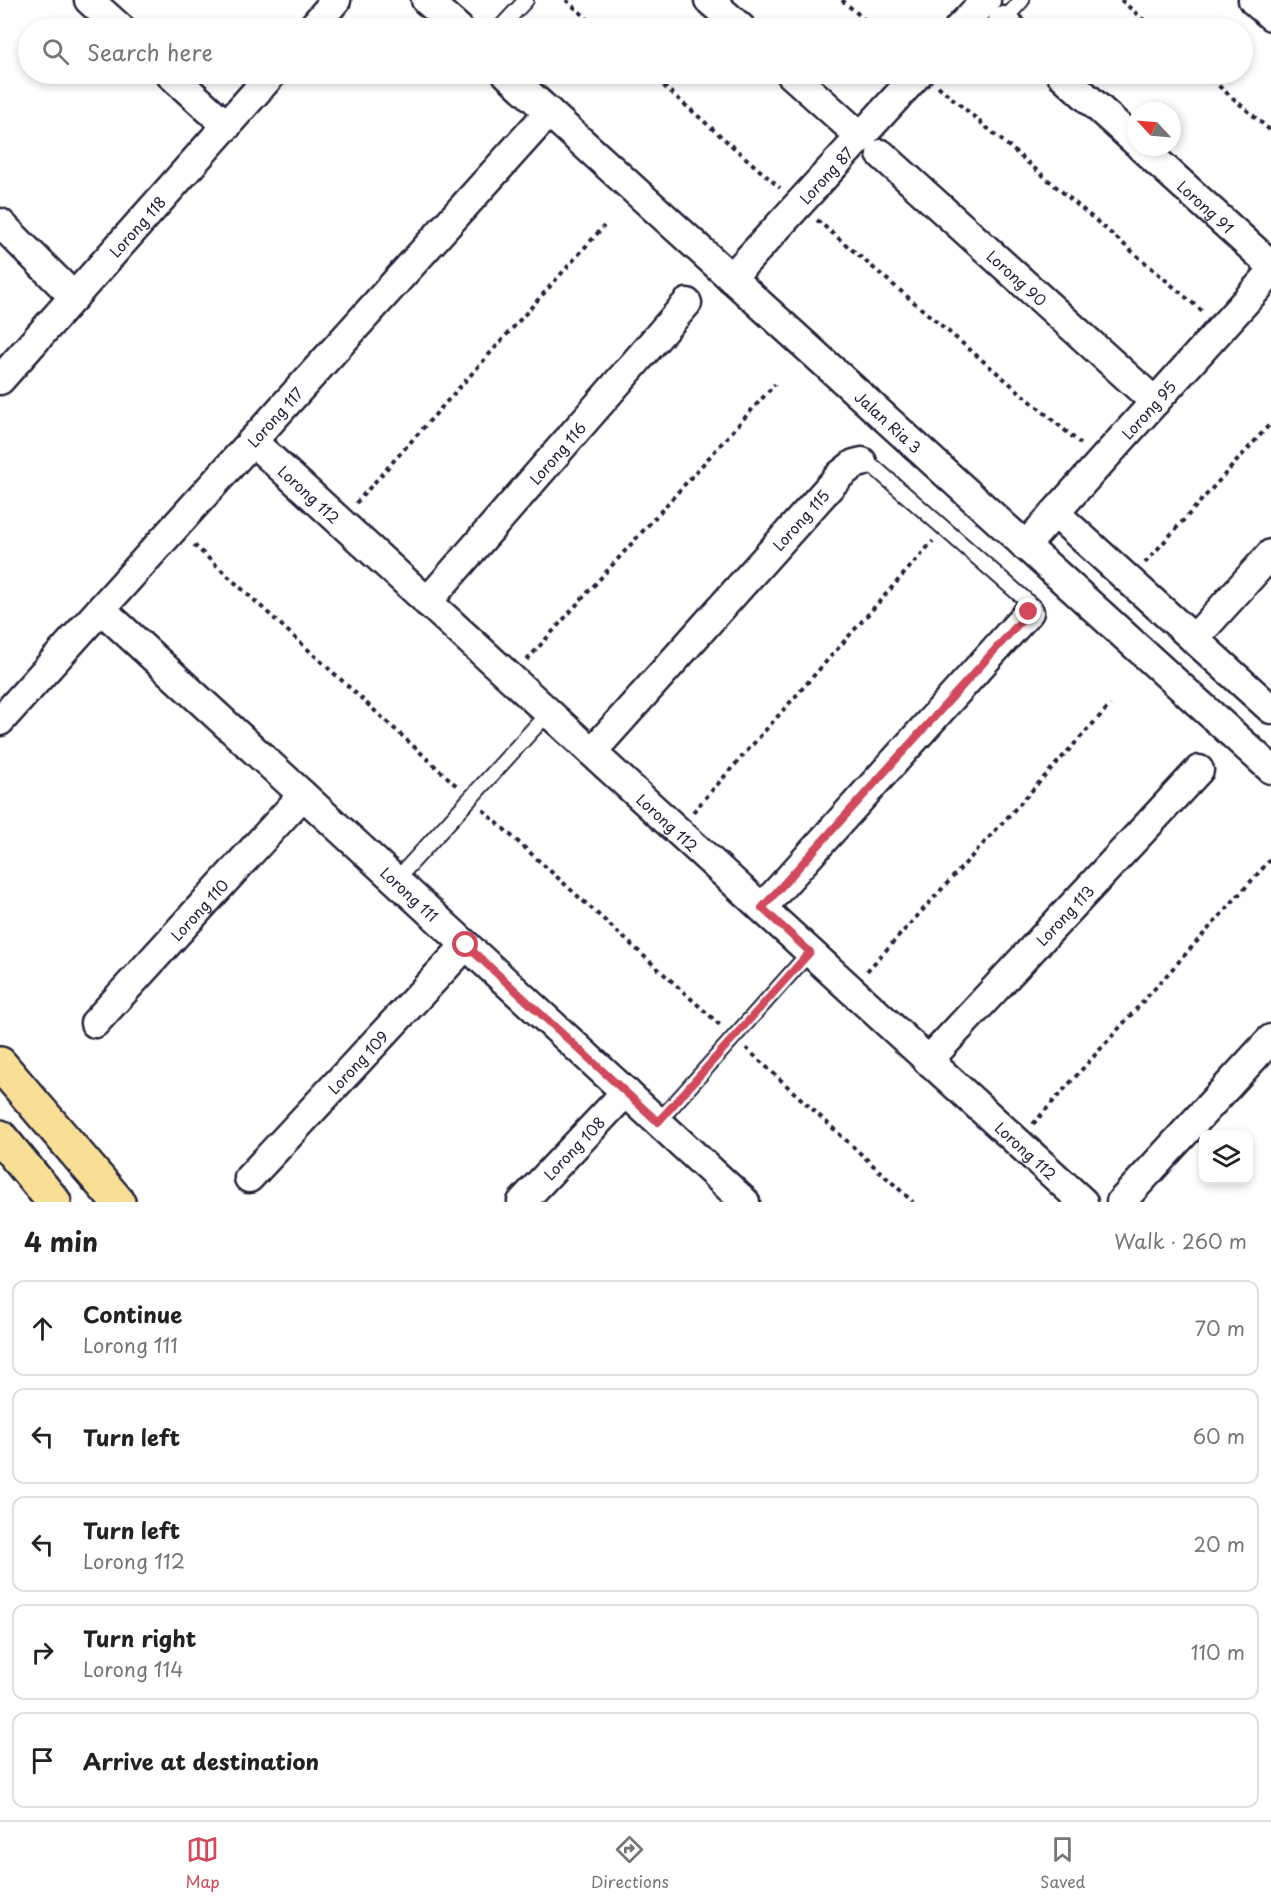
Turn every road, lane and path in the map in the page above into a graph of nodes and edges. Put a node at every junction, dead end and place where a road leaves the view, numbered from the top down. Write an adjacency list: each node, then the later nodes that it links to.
1 (89, 0): 12 (street)
2 (336, 0): 13 (street)
3 (526, 0): 14 (lane)
4 (566, 0): 15 (path)
5 (709, 0): 16 (street)
6 (842, 0): 17 (path)
7 (1022, 0): 10 (lane)
8 (1121, 0): 18 (path)
9 (1254, 0): 11 (street)
10 (992, 11)
11 (1271, 16)
12 (109, 18)
13 (321, 18)
14 (509, 18)
15 (587, 18)
16 (730, 18)
17 (863, 18)
18 (1142, 18)
19 (181, 84): 29 (street)
20 (263, 84): 29 (street, Lorong 118)
21 (518, 84): 28 (street, Jalan Ria 3)
22 (661, 84): 34 (path)
23 (802, 84): 32 (street, Lorong 90)
24 (920, 84): 32 (street, Lorong 87)
25 (934, 84): 41 (path)
26 (1072, 84): 31 (street)
27 (1217, 84): 30 (path)
28 (549, 112): 38 (street, Jalan Ria 3); 46 (street, Lorong 117)
29 (227, 126): 39 (street, Lorong 118)
30 (1271, 131)
31 (1127, 134)
32 (871, 146): 34 (street, Lorong 87); 44 (street, Lorong 90)
33 (1150, 156): 37 (street, Lorong 91)
34 (798, 204): 38 (street, Lorong 87); 47 (path)
35 (0, 223): 39 (street)
36 (604, 226): 50 (path)
37 (1270, 275): 41 (street, Lorong 95)
38 (731, 278): 53 (street, Jalan Ria 3)
39 (74, 297): 42 (street, Lorong 118)
40 (687, 303): 56 (street, Lorong 116)
41 (1222, 328): 44 (street, Lorong 95)
42 (0, 380)
43 (775, 384): 60 (path)
44 (1155, 402): 47 (street, Lorong 95)
45 (1271, 423): 55 (path)
46 (252, 441): 50 (street, Lorong 112); 51 (street, Lorong 117)
47 (1101, 461): 49 (street, Lorong 95)
48 (862, 462): 52 (lane, Lorong 115); 65 (street, Lorong 115)
49 (1055, 513): 53 (street, Lorong 95); 55 (street)
50 (339, 521): 56 (street, Lorong 112)
51 (174, 527): 57 (street, Lorong 117); 69 (path)
52 (944, 528): 58 (lane, Lorong 115); 70 (path)
53 (1025, 546): 66 (street, Jalan Ria 3)
54 (1271, 554): 59 (street)
55 (1129, 580): 59 (street)
56 (427, 602): 60 (street, Lorong 112)
57 (101, 609): 64 (street, Lorong 117); 68 (street, Lorong 111)
58 (1029, 612): 73 (street)
59 (1194, 639): 62 (street)
60 (511, 678): 63 (street, Lorong 112)
61 (1110, 705): 76 (path)
62 (1271, 709)
63 (549, 713): 65 (street, Lorong 112); 69 (lane)
64 (0, 721)
65 (592, 752): 70 (street, Lorong 112)
66 (1271, 769)
67 (1199, 770): 80 (street, Lorong 113)
68 (303, 795): 72 (street, Lorong 111); 77 (street, Lorong 110)
69 (470, 798): 72 (lane); 78 (path)
70 (677, 830): 73 (street, Lorong 112)
71 (1271, 859): 85 (path)
72 (396, 880): 74 (street, Lorong 111)
73 (762, 908): 75 (street, Lorong 112)
74 (466, 945): 82 (street, Lorong 111); 86 (street, Lorong 109)
75 (810, 952): 76 (street, Lorong 112); 78 (lane)
76 (851, 990): 80 (street, Lorong 112)
77 (95, 1023)
78 (734, 1037): 83 (lane); 91 (path)
79 (1271, 1039): 93 (street)
80 (928, 1060): 85 (street, Lorong 112)
81 (0, 1064): 88 (main road)
82 (626, 1092): 83 (street, Lorong 111); 89 (street, Lorong 108)
83 (658, 1122): 90 (street, Lorong 111)
84 (0, 1137): 87 (main road)
85 (1017, 1142): 92 (street, Lorong 112)
86 (249, 1178)
87 (54, 1202)
88 (118, 1202)
89 (522, 1202)
90 (745, 1202)
91 (913, 1202)
92 (1083, 1202)
93 (1121, 1202)

